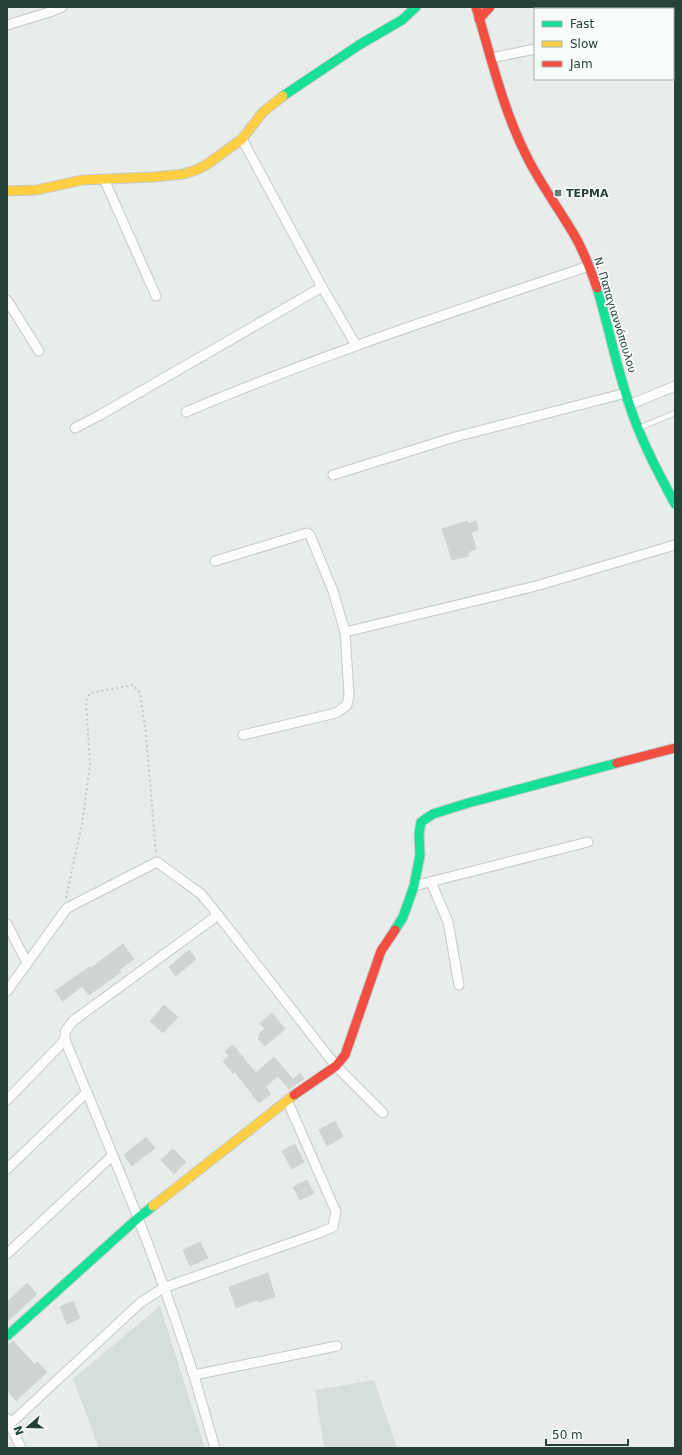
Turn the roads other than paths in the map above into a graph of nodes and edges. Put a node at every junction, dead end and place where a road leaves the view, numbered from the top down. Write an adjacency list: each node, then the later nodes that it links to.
1 (62, 7): 6 (street)
2 (416, 7): 9 (street)
3 (476, 7): 5 (street, Ν. Παπαγιαννόπουλου)
4 (490, 7): 5 (street)
5 (479, 19): 8 (street, Ν. Παπαγιαννόπουλου)
6 (7, 25)
7 (534, 49): 8 (street)
8 (491, 58): 12 (street, Ν. Παπαγιαννόπουλου)
9 (242, 139): 10 (street); 13 (street)
10 (104, 179): 11 (street); 14 (street)
11 (7, 191)
12 (589, 266): 16 (street); 19 (street, Ν. Παπαγιαννόπουλου)
13 (322, 286): 16 (street); 23 (street)
14 (156, 296)
15 (7, 300): 17 (street)
16 (356, 345): 21 (street)
17 (38, 351)
18 (675, 386): 20 (street)
19 (626, 393): 20 (street, Ν. Παπαγιαννόπουλου); 25 (street)
20 (629, 405): 24 (street, Ν. Παπαγιαννόπουλου)
21 (186, 412)
22 (675, 414): 24 (lane)
23 (74, 428)
24 (637, 429): 26 (street, Ν. Παπαγιαννόπουλου)
25 (332, 475)
26 (675, 504)
27 (675, 545): 29 (street)
28 (214, 561): 29 (street)
29 (346, 632): 30 (street)
30 (243, 735)
31 (675, 748): 34 (street)
32 (588, 842): 33 (street)
33 (431, 882): 34 (street); 38 (street)
34 (414, 886): 41 (street)
35 (218, 915): 37 (street); 40 (street); 41 (street)
36 (7, 924): 37 (street)
37 (27, 963): 39 (street)
38 (459, 985)
39 (7, 992)
40 (65, 1040): 42 (street); 43 (street)
41 (336, 1066): 44 (street); 45 (street)
42 (87, 1092): 46 (street); 47 (street)
43 (7, 1100)
44 (287, 1100): 48 (street); 50 (street)
45 (383, 1113)
46 (112, 1156): 48 (street); 49 (street)
47 (7, 1170)
48 (138, 1218): 50 (street); 51 (street)
49 (7, 1254)
50 (163, 1288): 53 (street); 54 (street)
51 (7, 1336)
52 (338, 1346): 53 (street)
53 (194, 1375): 56 (street)
54 (9, 1421): 55 (street)
55 (21, 1448)
56 (215, 1448)

